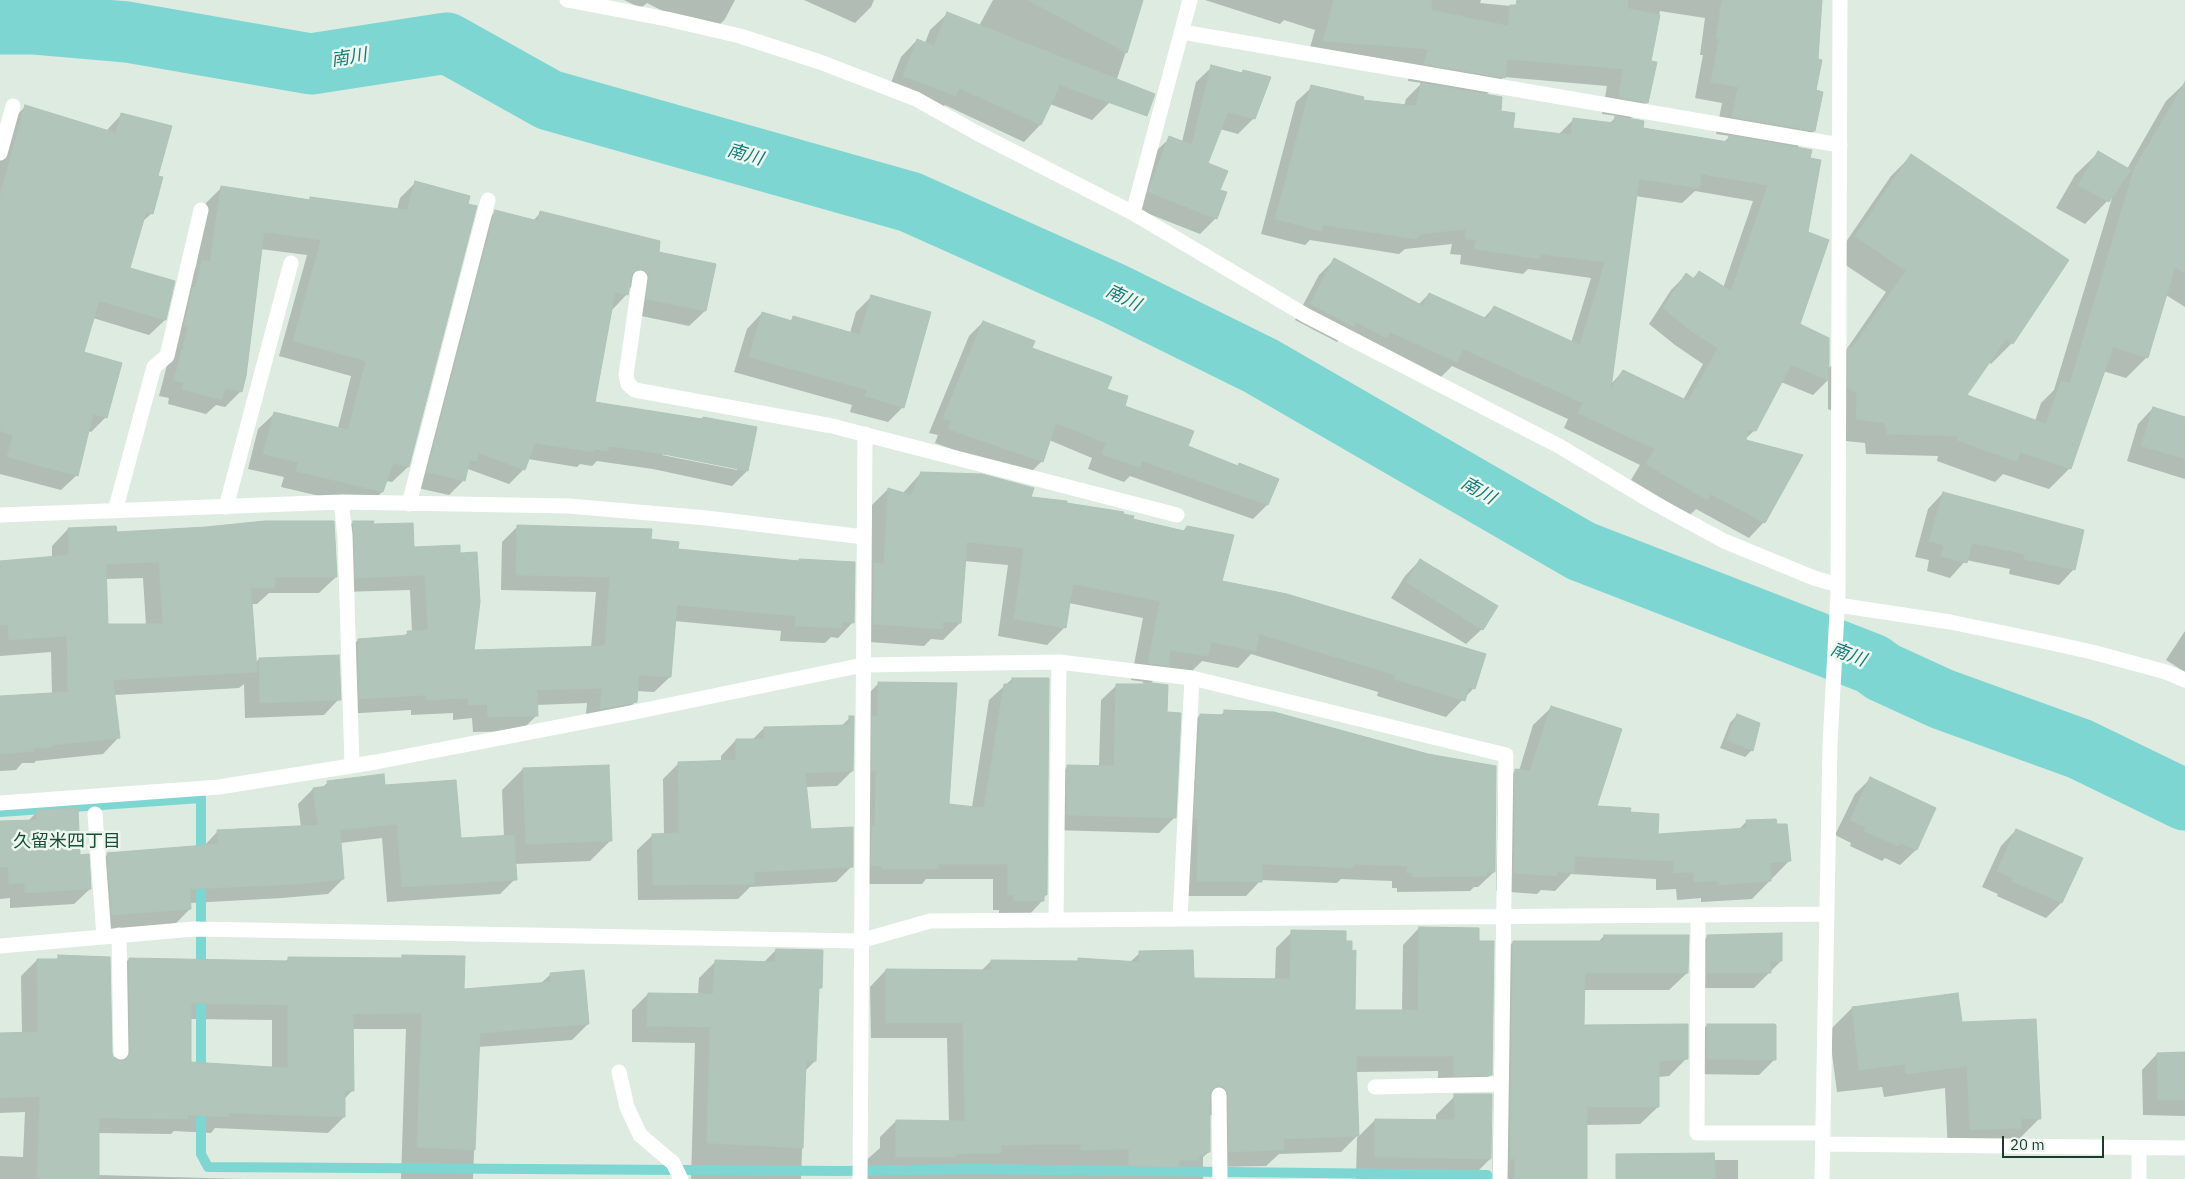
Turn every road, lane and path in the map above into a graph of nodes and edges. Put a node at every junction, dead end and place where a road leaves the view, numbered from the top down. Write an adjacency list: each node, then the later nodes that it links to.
1 (567, 0): 10 (street)
2 (1190, 0): 4 (street)
3 (1840, 0): 6 (street)
4 (1182, 32): 6 (street); 10 (street)
5 (14, 106): 7 (street)
6 (1840, 145): 21 (street)
7 (0, 153)
8 (488, 200): 15 (street)
9 (201, 210): 17 (street)
10 (1134, 213): 21 (street)
11 (291, 263): 16 (street)
12 (640, 278): 13 (street)
13 (864, 434): 19 (street); 20 (street)
14 (341, 502): 15 (street); 16 (street); 27 (street)
15 (409, 504): 20 (street)
16 (226, 506): 17 (street)
17 (115, 511): 18 (street)
18 (0, 515)
19 (1177, 515)
20 (864, 537): 24 (street)
21 (1838, 586): 22 (street)
22 (1838, 605): 26 (street); 30 (street)
23 (1059, 662): 24 (street); 25 (street); 34 (street)
24 (863, 665): 27 (street); 37 (street)
25 (1192, 678): 32 (street); 33 (street)
26 (2185, 680)
27 (352, 765): 28 (street)
28 (0, 803)
29 (95, 814): 36 (street)
30 (1827, 914): 31 (street); 44 (street)
31 (1698, 915): 32 (street); 44 (street)
32 (1504, 916): 33 (street); 41 (street)
33 (1180, 918): 34 (street)
34 (1056, 920): 37 (street)
35 (119, 935): 36 (street); 37 (street); 39 (street)
36 (104, 937): 38 (street)
37 (860, 941): 48 (street)
38 (0, 946)
39 (121, 1052)
40 (619, 1072): 47 (street)
41 (1501, 1084): 42 (street); 50 (street)
42 (1375, 1087)
43 (1219, 1095): 49 (street)
44 (1823, 1138): 45 (street); 51 (street)
45 (2139, 1148): 46 (street); 52 (street)
46 (2185, 1148)
47 (681, 1179)
48 (860, 1179)
49 (1220, 1179)
50 (1500, 1179)
51 (1822, 1179)
52 (2139, 1179)

